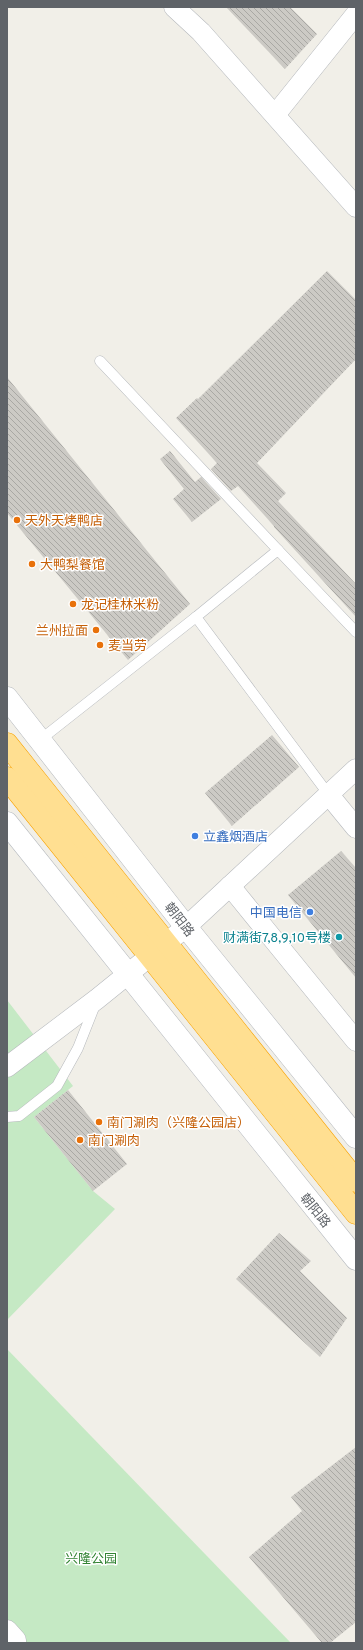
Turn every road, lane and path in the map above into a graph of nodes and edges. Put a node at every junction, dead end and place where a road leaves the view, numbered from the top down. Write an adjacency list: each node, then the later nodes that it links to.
1 (174, 7): 4 (street)
2 (351, 7): 3 (street)
3 (356, 13): 4 (street)
4 (275, 115): 5 (street)
5 (356, 207)
6 (100, 361): 7 (lane)
7 (278, 550): 8 (lane); 9 (lane)
8 (196, 617): 11 (lane); 15 (lane)
9 (356, 632)
10 (7, 698): 11 (street, 朝阳路)
11 (40, 740): 19 (street, 朝阳路)
12 (7, 744): 20 (highway, 朝阳路)
13 (356, 769): 15 (street)
14 (7, 778): 20 (highway, 朝阳路)
15 (329, 795): 17 (street); 18 (street)
16 (7, 823): 21 (street, 朝阳路)
17 (356, 828)
18 (230, 886): 19 (street); 23 (street)
19 (186, 927): 20 (street); 26 (street, 朝阳路)
20 (158, 950): 21 (street); 27 (highway, 朝阳路); 28 (highway, 朝阳路)
21 (127, 975): 22 (street); 29 (street, 朝阳路)
22 (97, 999): 24 (street); 25 (lane)
23 (356, 1040)
24 (7, 1067)
25 (7, 1117)
26 (356, 1137)
27 (356, 1181)
28 (356, 1213)
29 (356, 1259)
30 (7, 1630): 31 (street)
31 (16, 1643)

